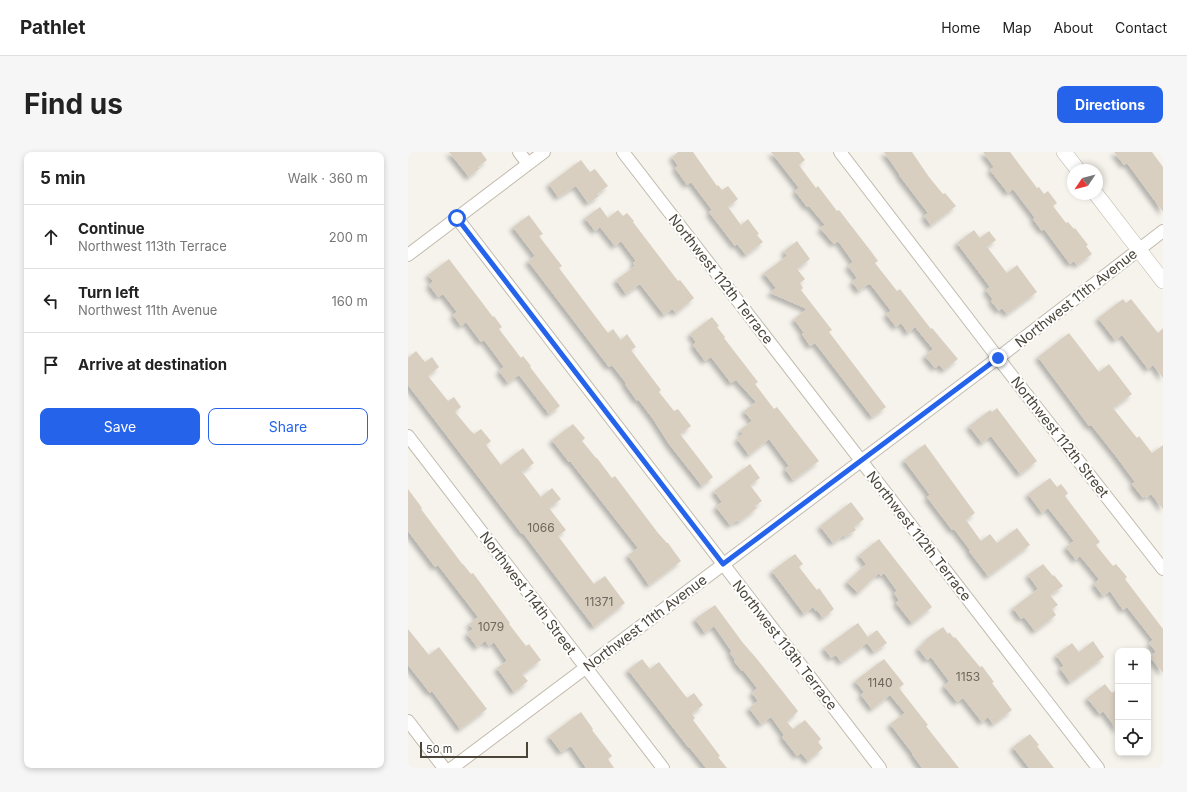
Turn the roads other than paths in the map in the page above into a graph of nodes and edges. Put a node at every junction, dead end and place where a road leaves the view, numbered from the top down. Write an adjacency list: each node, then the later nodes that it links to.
1 (519, 152): 6 (street)
2 (544, 152): 6 (street)
3 (623, 152): 16 (street, Northwest 112th Terrace)
4 (840, 152): 14 (street, Northwest 112th Street)
5 (1064, 152): 7 (street)
6 (528, 164): 9 (street)
7 (1073, 164)
8 (1101, 200): 11 (street)
9 (457, 218): 12 (street); 17 (street, Northwest 113th Terrace)
10 (1163, 231): 11 (street, Northwest 11th Avenue)
11 (1139, 249): 13 (street); 14 (street, Northwest 11th Avenue)
12 (408, 255)
13 (1163, 281)
14 (998, 358): 16 (street, Northwest 11th Avenue); 18 (street, Northwest 112th Street)
15 (408, 436): 19 (street, Northwest 114th Street)
16 (861, 460): 17 (street, Northwest 11th Avenue); 25 (street, Northwest 112th Terrace)
17 (723, 564): 19 (street, Northwest 11th Avenue); 24 (street, Northwest 113th Terrace)
18 (1163, 569)
19 (586, 668): 22 (street, Northwest 11th Avenue); 23 (street, Northwest 114th Street)
20 (408, 721): 21 (street)
21 (444, 768)
22 (452, 768)
23 (663, 768)
24 (880, 768)
25 (1098, 768)

